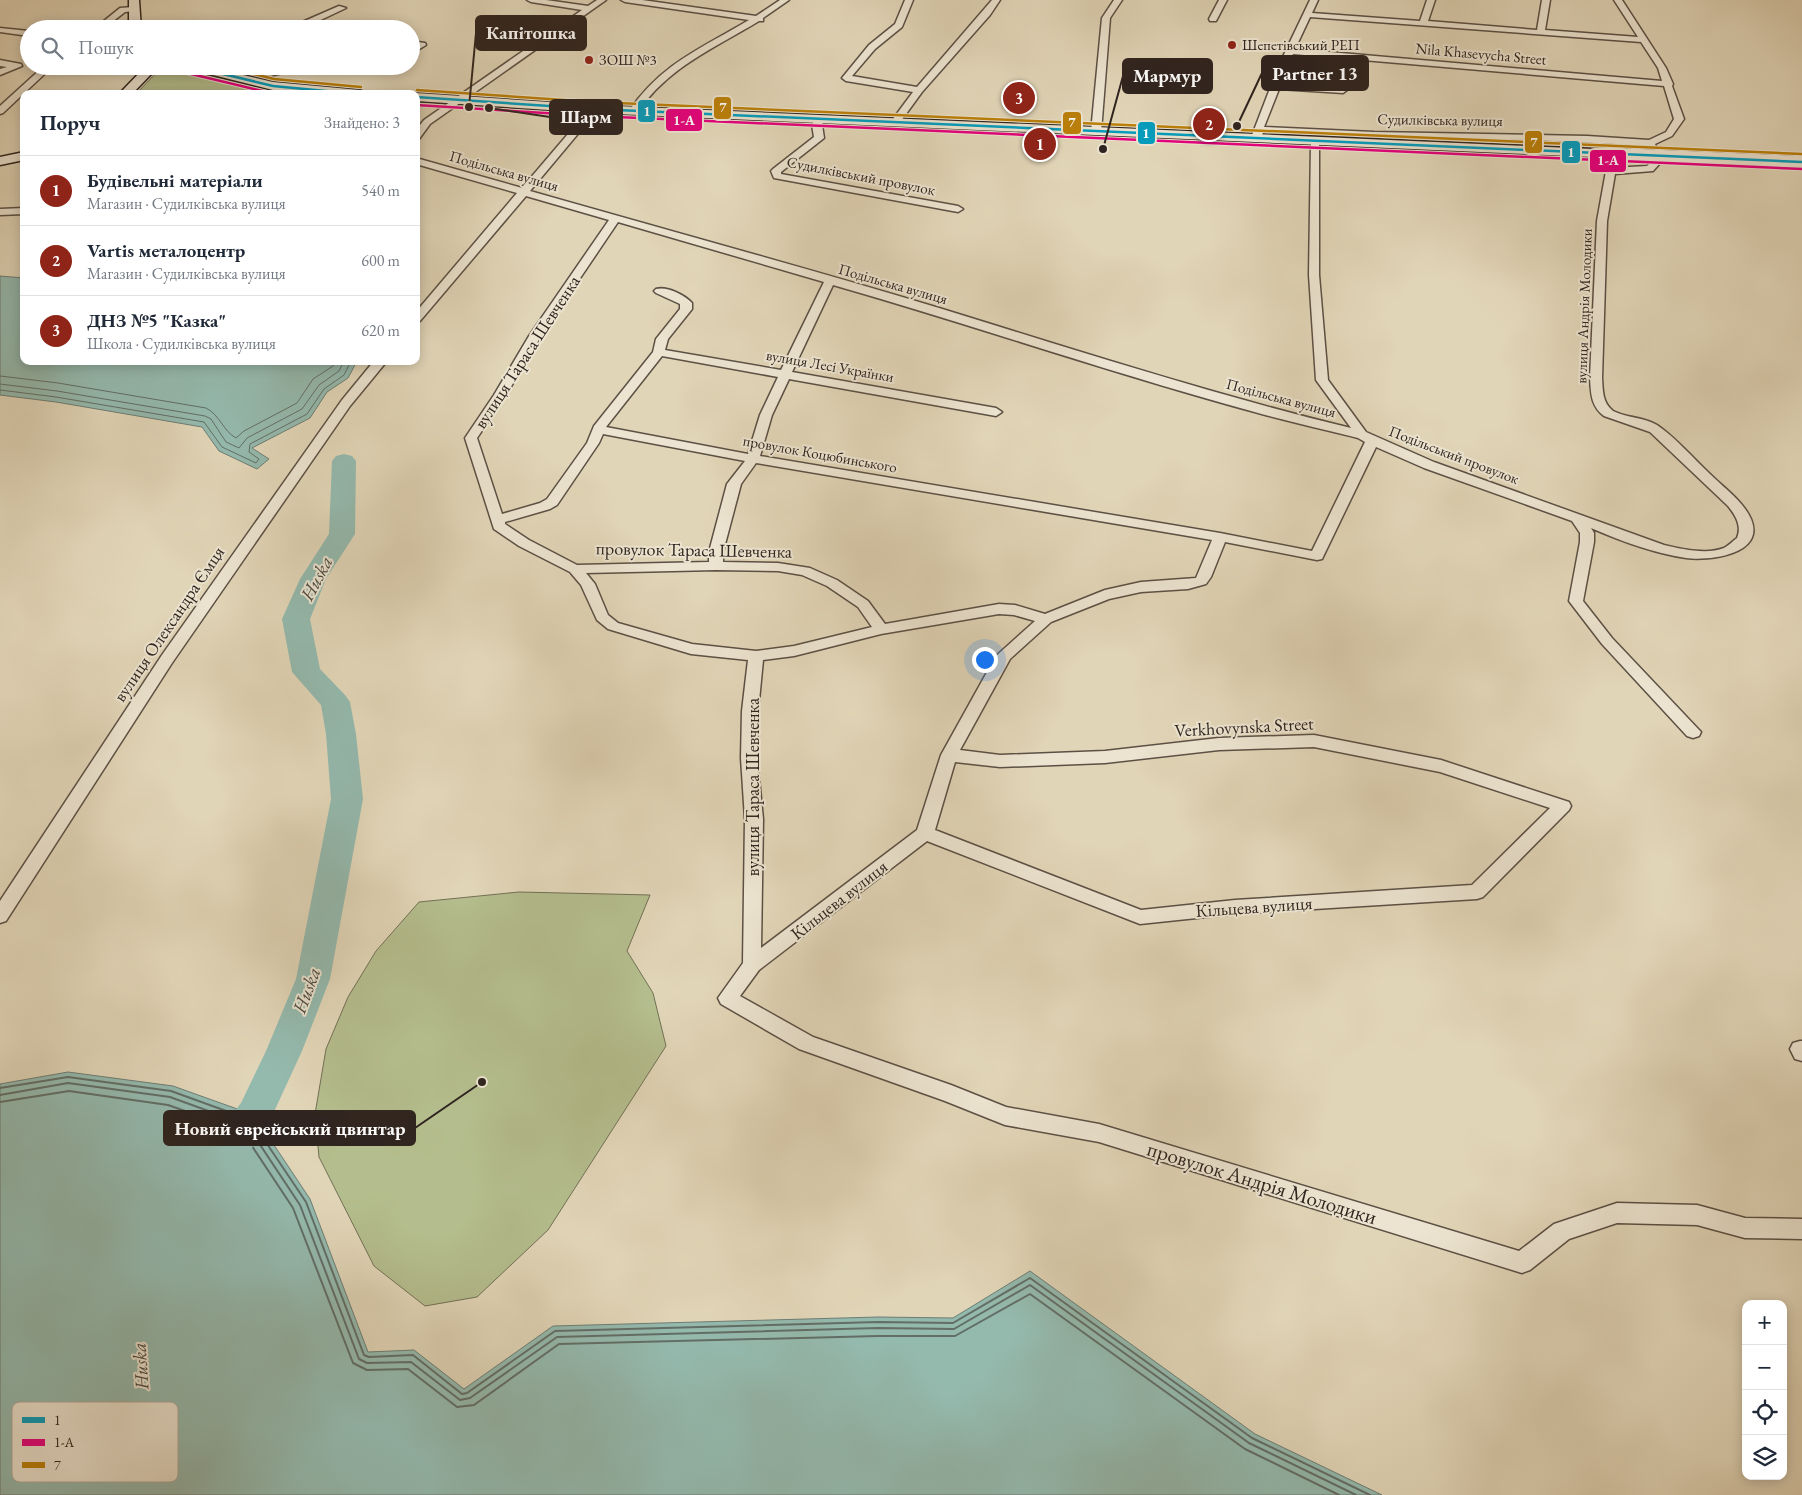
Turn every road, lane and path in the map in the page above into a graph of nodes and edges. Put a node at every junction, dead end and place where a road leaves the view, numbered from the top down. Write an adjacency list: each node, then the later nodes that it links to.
1 (531, 0): 16 (street)
2 (602, 0): 16 (street)
3 (625, 0): 13 (street)
4 (785, 0): 18 (street)
5 (909, 0): 41 (street)
6 (996, 0): 41 (street)
7 (1118, 0): 52 (street)
8 (1223, 0): 19 (street)
9 (1314, 0): 17 (street)
10 (1431, 0): 23 (street)
11 (1546, 0): 26 (street)
12 (1618, 0): 27 (street)
13 (671, 2): 18 (street)
14 (134, 4): 20 (street); 21 (main road)
15 (342, 8): 22 (street)
16 (590, 9): 45 (street)
17 (1308, 15): 23 (street); 28 (street)
18 (760, 18): 48 (street)
19 (1213, 18)
20 (110, 20)
21 (135, 20)
22 (315, 20)
23 (1423, 23): 26 (street)
24 (1, 30): 25 (street)
25 (20, 32)
26 (1540, 33): 27 (street)
27 (1644, 40): 35 (street)
28 (1291, 51): 35 (street, Nila Khasevycha Street); 36 (street)
29 (0, 63): 30 (street)
30 (0, 72)
31 (39, 75): 37 (street)
32 (145, 75): 38 (main road)
33 (227, 75): 39 (main road)
34 (270, 75): 40 (main road)
35 (1668, 84): 55 (street)
36 (1275, 86): 42 (street); 53 (street)
37 (23, 90)
38 (129, 90)
39 (304, 90)
40 (310, 90)
41 (919, 90): 50 (street)
42 (1343, 90)
43 (20, 93): 47 (street)
44 (420, 97): 45 (main road, Судилківська вулиця)
45 (457, 100): 46 (main road, Судилківська вулиця); 51 (street)
46 (594, 109): 48 (main road, Судилківська вулиця); 60 (street)
47 (0, 111)
48 (634, 111): 49 (main road, Судилківська вулиця)
49 (819, 119): 50 (main road, Судилківська вулиця); 61 (street, Судилківський провулок)
50 (895, 123): 52 (main road, Судилківська вулиця)
51 (420, 132)
52 (1096, 132): 53 (main road, Судилківська вулиця)
53 (1257, 134): 54 (main road, Судилківська вулиця); 55 (street, Судилківська вулиця)
54 (1316, 142): 59 (main road, Судилківська вулиця, bridge); 73 (street, Подільський провулок)
55 (1650, 143): 75 (street, вулиця Андрія Молодики)
56 (20, 157): 57 (main road)
57 (0, 161)
58 (420, 162): 60 (street, Подільська вулиця)
59 (1802, 162)
60 (524, 192): 64 (street, Подільська вулиця); 67 (street)
61 (958, 210)
62 (20, 211): 63 (street)
63 (0, 212)
64 (614, 220): 65 (street, Подільська вулиця); 76 (street, вулиця Тараса Шевченка)
65 (829, 282): 70 (street); 73 (street, Подільська вулиця)
66 (660, 291): 68 (street)
67 (420, 314)
68 (659, 352): 70 (street, вулиця Лесі Українки); 72 (street)
69 (378, 365): 87 (street, вулиця Олександра Ємця)
70 (784, 374): 71 (street, вулиця Лесі Українки); 74 (street)
71 (996, 412)
72 (598, 429): 74 (street, провулок Коцюбинського); 76 (street)
73 (1367, 438): 75 (street, Подільський провулок); 77 (street, провулок Коцюбинського)
74 (753, 459): 77 (street, провулок Коцюбинського); 78 (street)
75 (1577, 518): 83 (street)
76 (497, 520): 79 (street, вулиця Тараса Шевченка)
77 (1220, 537): 80 (street)
78 (716, 566): 79 (street, провулок Тараса Шевченка); 81 (street, провулок Тараса Шевченка)
79 (575, 569): 82 (street, вулиця Тараса Шевченка)
80 (1046, 619): 81 (street); 84 (street)
81 (881, 629): 82 (street)
82 (756, 656): 88 (street, вулиця Тараса Шевченка)
83 (1693, 732)
84 (949, 755): 85 (street, Verkhovynska Street); 86 (street)
85 (1563, 806): 86 (street, Кільцева вулиця)
86 (925, 833): 88 (street, Кільцева вулиця)
87 (0, 916)
88 (752, 965): 89 (street)
89 (728, 998): 90 (street, провулок Андрія Молодики)
90 (1802, 1229)

